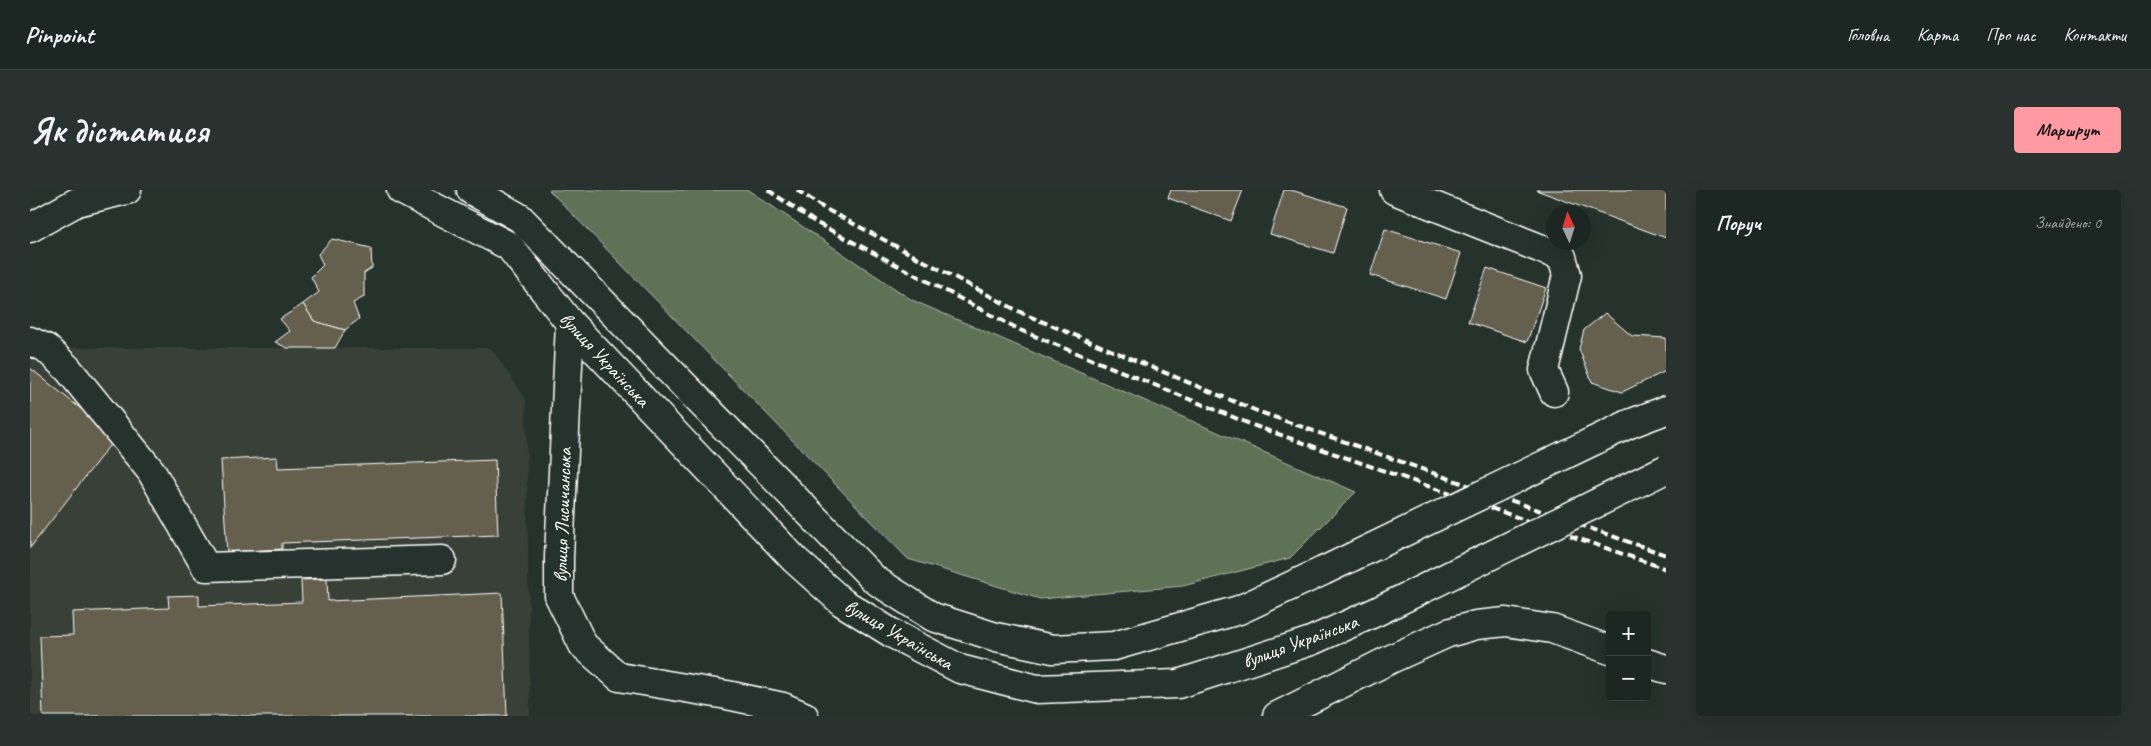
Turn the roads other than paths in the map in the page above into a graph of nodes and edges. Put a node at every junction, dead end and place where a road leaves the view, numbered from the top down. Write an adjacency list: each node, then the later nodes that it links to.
1 (127, 190): 5 (main road)
2 (401, 190): 6 (main road, вулиця Українська)
3 (470, 190): 9 (main road, вулиця Українська, bridge)
4 (1394, 190): 8 (main road)
5 (30, 228)
6 (570, 323): 10 (main road, вулиця Українська, bridge); 15 (main road, вулиця Лисичанська)
7 (30, 341): 11 (main road)
8 (1554, 392)
9 (1666, 410)
10 (1666, 469)
11 (442, 560)
12 (1606, 649): 16 (main road)
13 (1651, 664): 14 (main road)
14 (1666, 669)
15 (804, 716)
16 (1277, 716)

